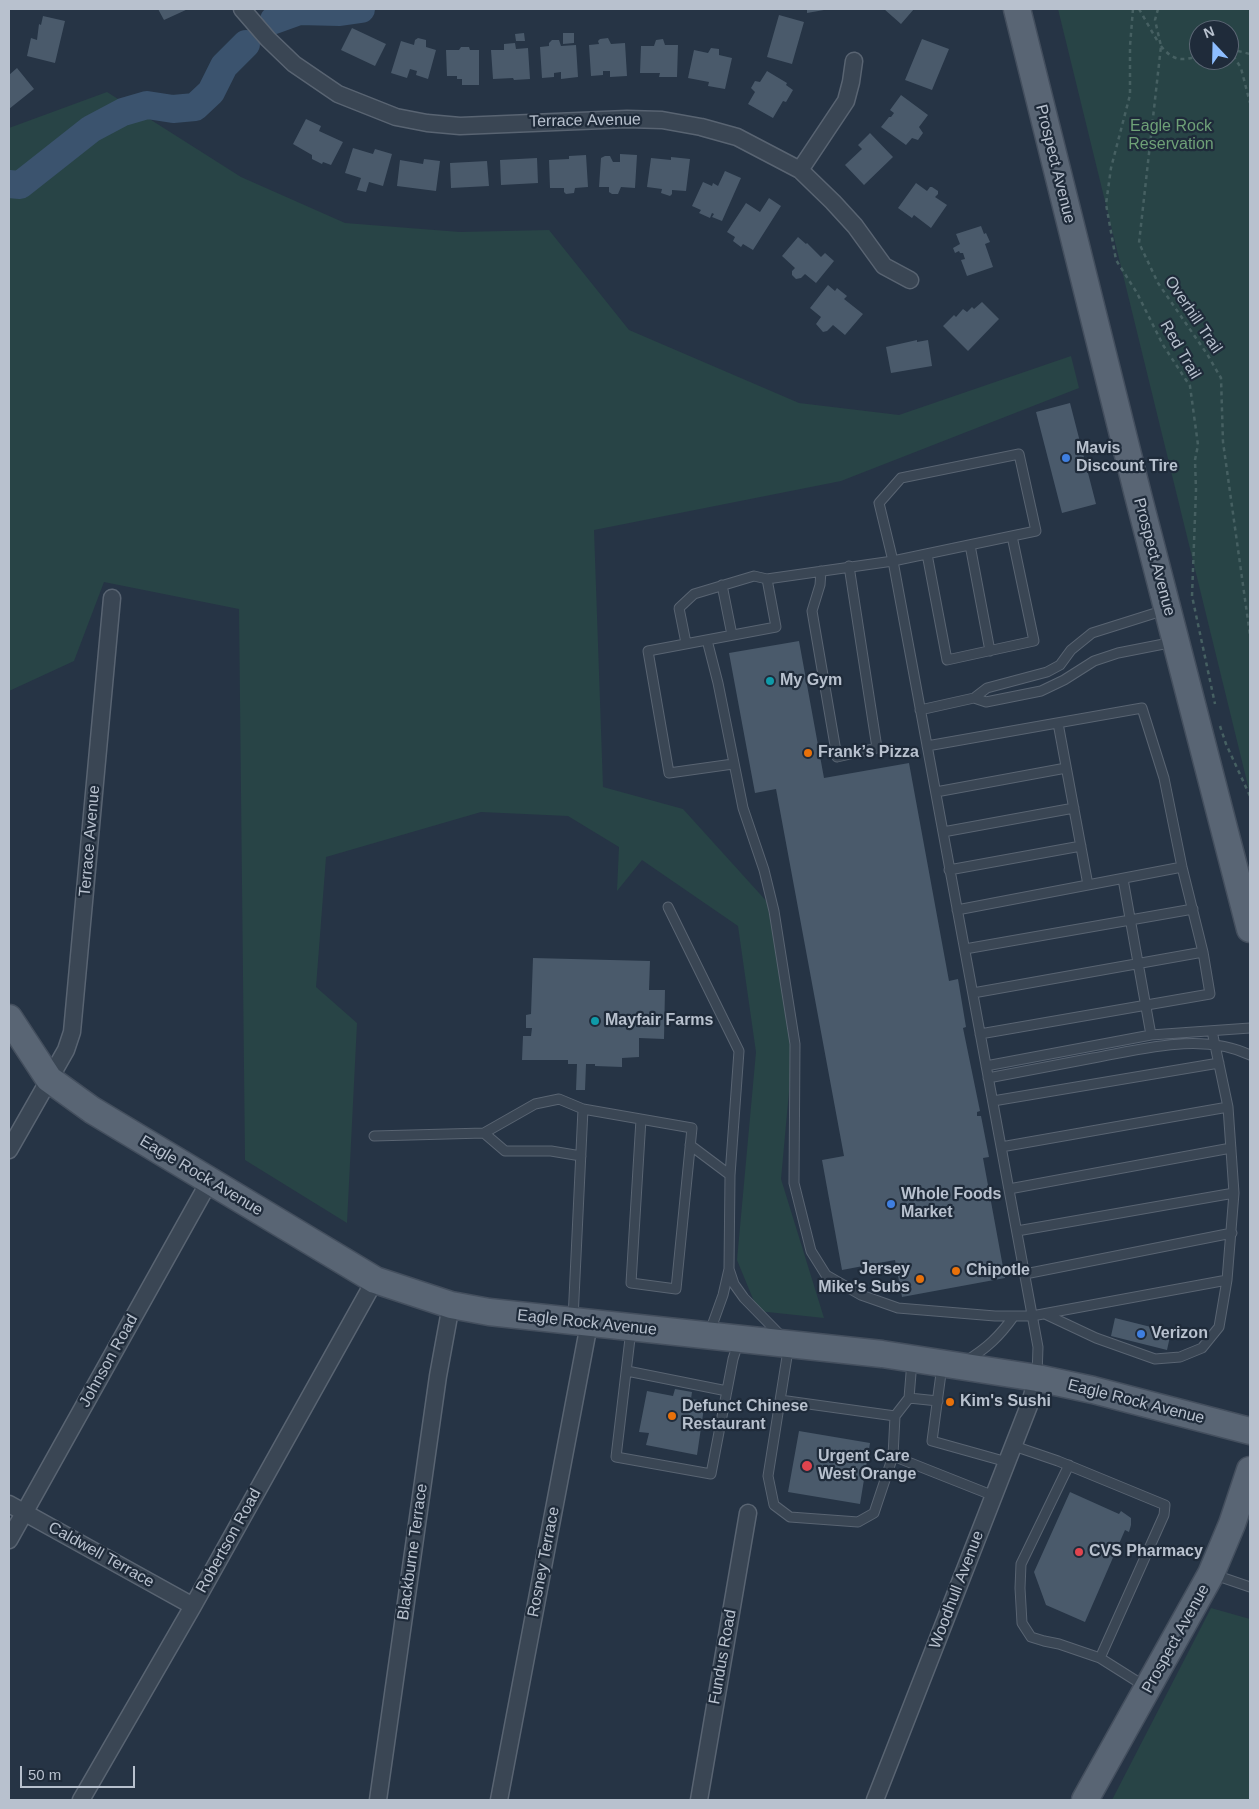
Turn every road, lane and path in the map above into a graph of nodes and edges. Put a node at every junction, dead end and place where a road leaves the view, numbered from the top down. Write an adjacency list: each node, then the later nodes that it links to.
1 (242, 9): 11 (street, Terrace Avenue)
2 (1016, 9): 22 (main road, Prospect Avenue)
3 (1132, 9): 30 (path, Red Trail)
4 (1139, 9): 6 (path)
5 (1158, 9): 6 (path, Overhill Trail)
6 (1160, 46): 7 (path); 23 (path, Overhill Trail)
7 (1189, 59)
8 (854, 60): 11 (street)
9 (1239, 65): 10 (path)
10 (1250, 103)
11 (800, 170): 12 (street, Terrace Avenue)
12 (910, 280)
13 (1012, 536): 14 (lane); 16 (lane); 28 (lane)
14 (970, 545): 15 (lane); 28 (lane)
15 (927, 554): 16 (lane); 28 (lane)
16 (893, 560): 17 (lane); 31 (lane)
17 (849, 566): 18 (lane); 18 (lane)
18 (820, 571): 19 (lane)
19 (767, 579): 20 (lane); 24 (lane)
20 (722, 585): 24 (lane); 27 (lane)
21 (112, 598): 66 (street, Terrace Avenue)
22 (1168, 610): 26 (main road, Prospect Avenue); 29 (lane)
23 (1250, 634)
24 (732, 635): 25 (lane)
25 (707, 640): 27 (lane); 35 (lane)
26 (1176, 641): 29 (lane); 50 (main road, Prospect Avenue)
27 (686, 643): 35 (lane)
28 (990, 651)
29 (974, 698): 31 (lane)
30 (1216, 707)
31 (920, 710): 34 (lane)
32 (1058, 723): 34 (lane); 36 (lane); 42 (lane)
33 (1220, 726): 38 (path)
34 (927, 746): 37 (lane)
35 (733, 764): 90 (lane)
36 (1066, 768): 37 (lane); 39 (lane)
37 (936, 792): 40 (lane)
38 (1250, 796)
39 (1074, 808): 40 (lane); 41 (lane)
40 (943, 832): 43 (lane)
41 (1081, 846): 43 (lane); 45 (lane)
42 (1182, 867): 44 (lane); 47 (lane)
43 (949, 870): 48 (lane)
44 (1123, 879): 45 (lane); 49 (lane)
45 (1088, 885): 48 (lane)
46 (668, 907): 78 (lane)
47 (1193, 909): 49 (lane); 52 (lane)
48 (957, 910): 51 (lane)
49 (1131, 920): 51 (lane); 53 (lane)
50 (1250, 929)
51 (964, 949): 54 (lane)
52 (1203, 952): 53 (lane); 55 (lane)
53 (1138, 963): 54 (lane); 55 (lane)
54 (973, 993): 59 (lane)
55 (1146, 1005): 59 (lane); 60 (lane)
56 (9, 1018): 66 (main road, Eagle Rock Avenue)
57 (1250, 1028): 58 (lane)
58 (1212, 1031): 60 (lane); 61 (lane)
59 (980, 1034): 64 (lane)
60 (1152, 1035): 64 (lane)
61 (1215, 1044): 62 (lane); 63 (lane); 65 (lane)
62 (1250, 1055)
63 (1219, 1062): 67 (lane); 68 (lane)
64 (986, 1066): 65 (lane)
65 (988, 1078): 67 (lane)
66 (49, 1079): 76 (street, Terrace Avenue); 79 (main road, Eagle Rock Avenue)
67 (993, 1101): 74 (lane)
68 (1228, 1107): 74 (lane); 75 (lane)
69 (583, 1109): 70 (lane); 71 (lane); 77 (lane)
70 (641, 1119): 73 (lane); 73 (lane)
71 (484, 1133): 72 (lane); 77 (lane)
72 (374, 1136)
73 (690, 1145): 78 (lane)
74 (1001, 1147): 80 (lane)
75 (1231, 1148): 80 (lane); 81 (lane)
76 (9, 1150)
77 (581, 1156): 92 (lane)
78 (730, 1175): 84 (lane)
79 (209, 1182): 86 (main road, Eagle Rock Avenue); 114 (street, Johnson Road)
80 (1009, 1188): 82 (lane)
81 (1234, 1193): 82 (lane); 83 (lane)
82 (1016, 1230): 85 (lane)
83 (1232, 1234): 85 (lane); 87 (lane)
84 (729, 1269): 94 (lane); 96 (lane)
85 (1025, 1274): 91 (lane)
86 (375, 1280): 88 (main road, Eagle Rock Avenue); 119 (street, Robertson Road)
87 (1227, 1280): 89 (lane); 89 (lane)
88 (451, 1305): 92 (main road, Eagle Rock Avenue); 123 (street, Blackburne Terrace)
89 (1044, 1314): 91 (lane)
90 (1014, 1316): 91 (lane); 98 (lane)
91 (1032, 1316): 100 (lane)
92 (581, 1323): 93 (main road, Eagle Rock Avenue); 124 (street, Rosney Terrace)
93 (632, 1327): 94 (main road, Eagle Rock Avenue); 99 (lane)
94 (709, 1336): 95 (main road, Eagle Rock Avenue)
95 (739, 1339): 96 (main road, Eagle Rock Avenue); 101 (lane)
96 (789, 1344): 97 (main road, Eagle Rock Avenue); 103 (lane)
97 (913, 1359): 98 (main road, Eagle Rock Avenue); 102 (lane)
98 (950, 1365): 100 (main road, Eagle Rock Avenue); 104 (lane)
99 (627, 1371): 101 (lane); 101 (lane)
100 (1037, 1378): 106 (main road, Eagle Rock Avenue); 107 (street, Woodhull Avenue)
101 (727, 1392)
102 (908, 1398): 104 (lane); 105 (lane)
103 (780, 1400): 105 (lane); 108 (lane)
104 (938, 1400): 109 (lane)
105 (895, 1416): 108 (lane)
106 (1250, 1431)
107 (1014, 1446): 109 (street, Woodhull Avenue); 110 (lane)
108 (893, 1456): 112 (lane)
109 (1007, 1462): 112 (street, Woodhull Avenue)
110 (1069, 1465): 120 (lane); 120 (lane)
111 (1248, 1484): 117 (main road, Prospect Avenue)
112 (994, 1496): 126 (street, Woodhull Avenue)
113 (9, 1504): 114 (street, Caldwell Terrace)
114 (24, 1513): 116 (street, Johnson Road); 119 (street, Caldwell Terrace)
115 (748, 1513): 125 (street, Fundus Road)
116 (9, 1540)
117 (1211, 1574): 118 (lane); 121 (main road, Prospect Avenue)
118 (1250, 1587)
119 (193, 1606): 122 (street, Robertson Road)
120 (1100, 1658): 121 (lane)
121 (1148, 1688): 127 (main road, Prospect Avenue)
122 (81, 1800)
123 (378, 1800)
124 (499, 1800)
125 (699, 1800)
126 (875, 1800)
127 (1085, 1800)

